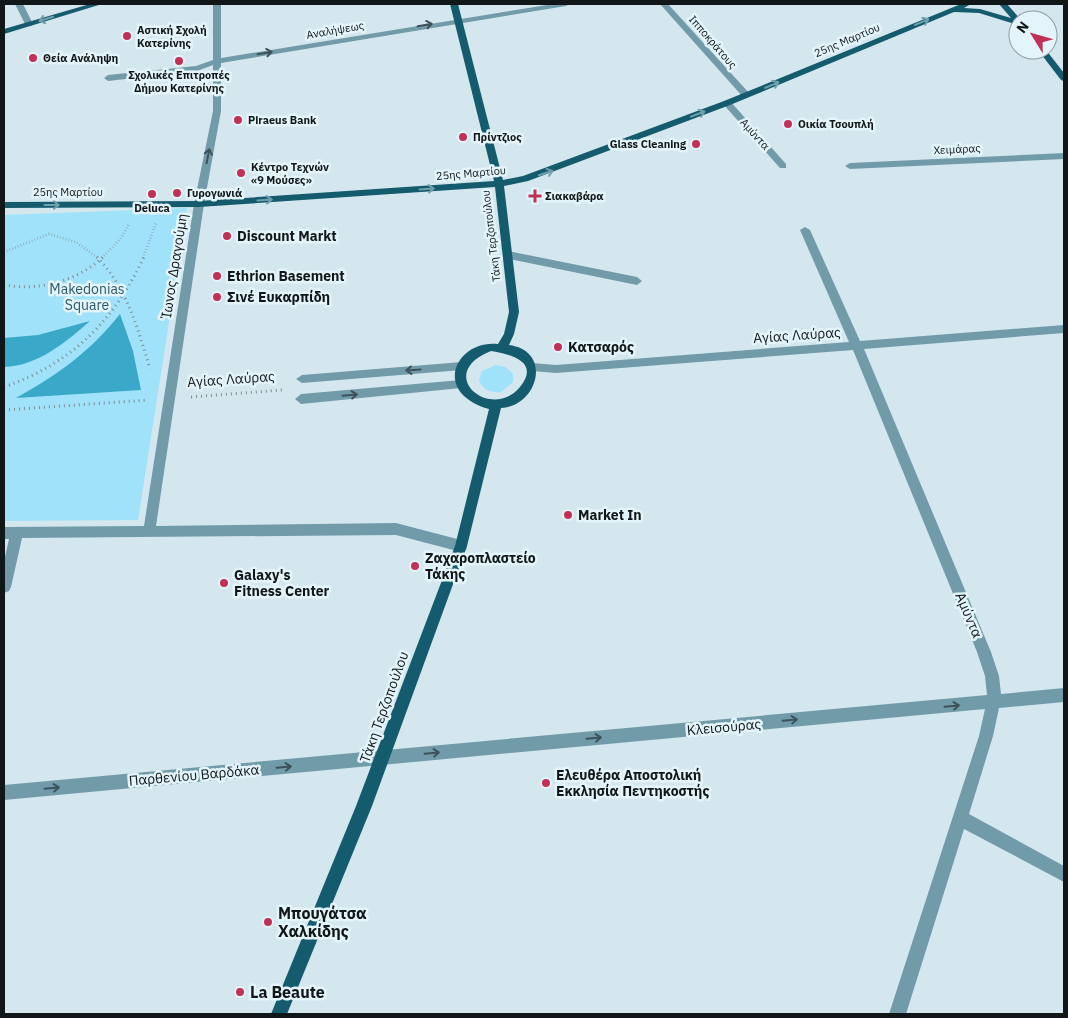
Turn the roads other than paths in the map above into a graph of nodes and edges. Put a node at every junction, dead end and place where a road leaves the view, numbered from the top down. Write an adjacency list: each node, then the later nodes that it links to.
1 (19, 4): 11 (street)
2 (98, 4): 11 (main road, one-way to 11)
3 (217, 4): 14 (street, Ίωνος Δραγούμη)
4 (454, 4): 10 (main road, Τάκη Τερζοπούλου)
5 (566, 4): 10 (street, Αναλήψεως)
6 (664, 4): 17 (street, Ιπποκράτους)
7 (967, 4): 8 (main road, 25ης Μαρτίου)
8 (950, 10): 9 (main road); 17 (main road, 25ης Μαρτίου, one-way to 8)
9 (1008, 19)
10 (458, 21): 14 (street, Αναλήψεως, one-way to 10); 22 (main road, Τάκη Τερζοπούλου)
11 (29, 24): 12 (main road)
12 (4, 32)
13 (1050, 60): 16 (main road)
14 (217, 61): 15 (street, Αναλήψεως); 23 (street, Ίωνος Δραγούμη, one-way to 14)
15 (108, 78)
16 (1064, 78)
17 (746, 95): 18 (main road, 25ης Μαρτίου)
18 (726, 103): 20 (street, Αμύντα); 22 (main road, 25ης Μαρτίου, one-way to 18)
19 (1064, 156): 21 (street, Χειμάρας)
20 (783, 166)
21 (850, 166)
22 (499, 184): 23 (main road, 25ης Μαρτίου, one-way to 22); 26 (main road, Τάκη Τερζοπούλου)
23 (198, 204): 24 (main road, 25ης Μαρτίου, one-way to 23); 37 (street, Ίωνος Δραγούμη)
24 (4, 205)
25 (805, 230): 29 (street, Αμύντα)
26 (508, 255): 27 (street); 30 (main road, Τάκη Τερζοπούλου)
27 (638, 280)
28 (1064, 330): 29 (street, Αγίας Λαύρας)
29 (856, 346): 32 (street, Αγίας Λαύρας); 42 (street, Αμύντα)
30 (502, 347): 31 (main road); 32 (main road)
31 (462, 366): 33 (street, one-way to 33); 34 (main road)
32 (532, 367): 36 (main road)
33 (302, 379)
34 (461, 384): 35 (street, one-way to 34); 36 (main road)
35 (301, 399)
36 (496, 404): 39 (main road, Τάκη Τερζοπούλου)
37 (149, 532): 38 (street); 39 (street)
38 (10, 533): 40 (street)
39 (461, 546): 43 (main road, Τάκη Τερζοπούλου)
40 (4, 587)
41 (1064, 695): 42 (street, Κλεισούρας)
42 (994, 702): 43 (street, Κλεισούρας, one-way to 42); 45 (street, Αμύντα)
43 (383, 757): 44 (street, Παρθενίου Βαρδάκα, one-way to 43); 47 (main road, Τάκη Τερζοπούλου)
44 (4, 793)
45 (960, 818): 46 (street); 48 (street, Αμύντα)
46 (1064, 874)
47 (279, 1014)
48 (898, 1014)

